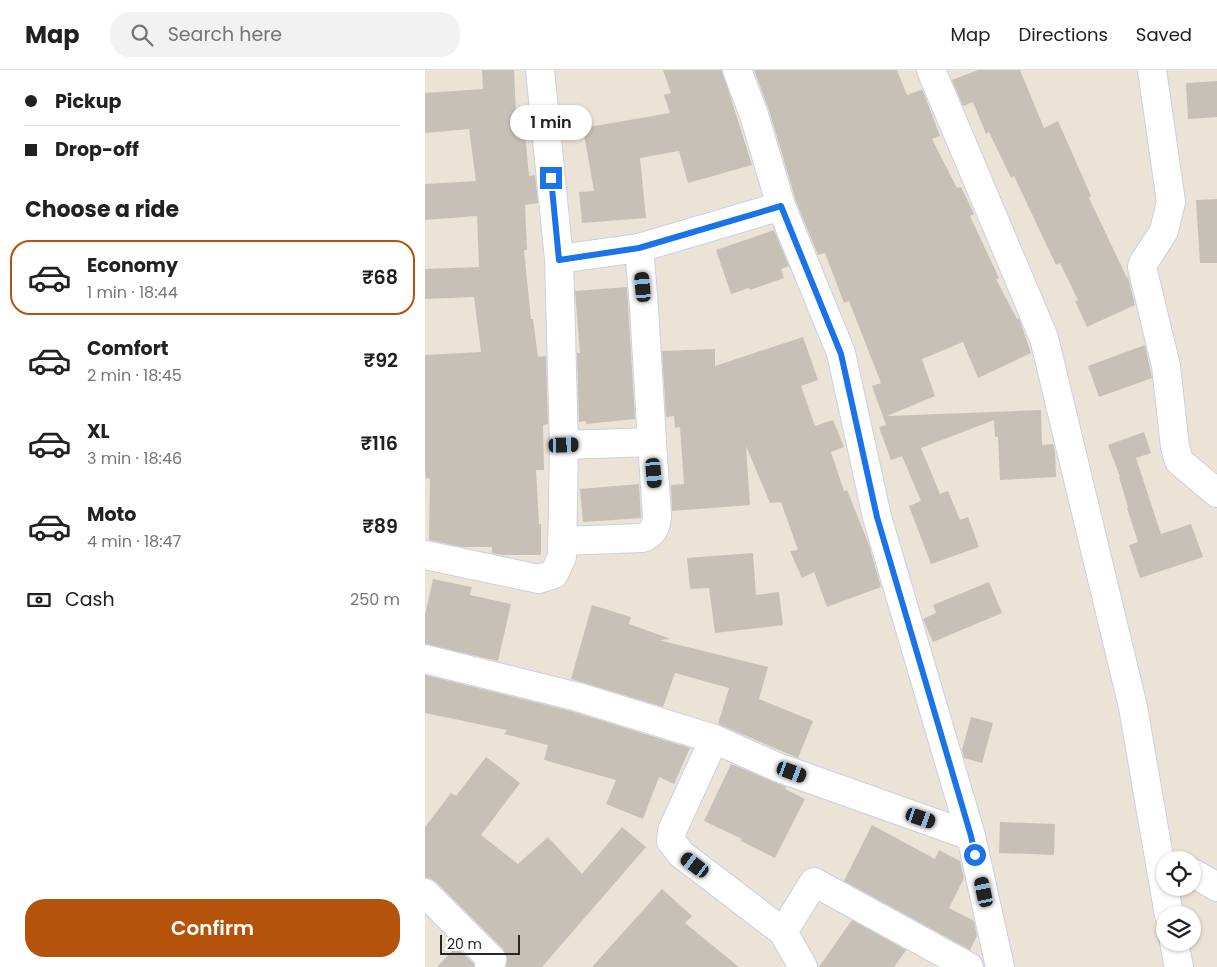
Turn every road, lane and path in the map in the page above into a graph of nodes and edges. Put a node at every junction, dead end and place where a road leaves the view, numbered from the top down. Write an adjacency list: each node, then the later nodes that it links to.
1 (540, 70): 7 (street)
2 (737, 70): 5 (street)
3 (931, 70): 16 (street)
4 (1152, 70): 10 (street)
5 (781, 206): 6 (street); 15 (street)
6 (639, 248): 7 (street); 8 (street)
7 (559, 260): 9 (street)
8 (652, 442): 9 (street); 11 (street)
9 (564, 445): 11 (street)
10 (1217, 493)
11 (562, 542): 12 (street)
12 (425, 555)
13 (425, 659): 14 (street)
14 (714, 739): 15 (street); 20 (street)
15 (971, 836): 25 (street)
16 (1163, 851)
17 (1201, 878): 18 (street)
18 (1217, 887)
19 (425, 893): 22 (street)
20 (783, 932): 23 (street); 24 (street)
21 (1176, 951): 26 (street)
22 (489, 967)
23 (803, 967)
24 (969, 967)
25 (1000, 967)
26 (1179, 967)

